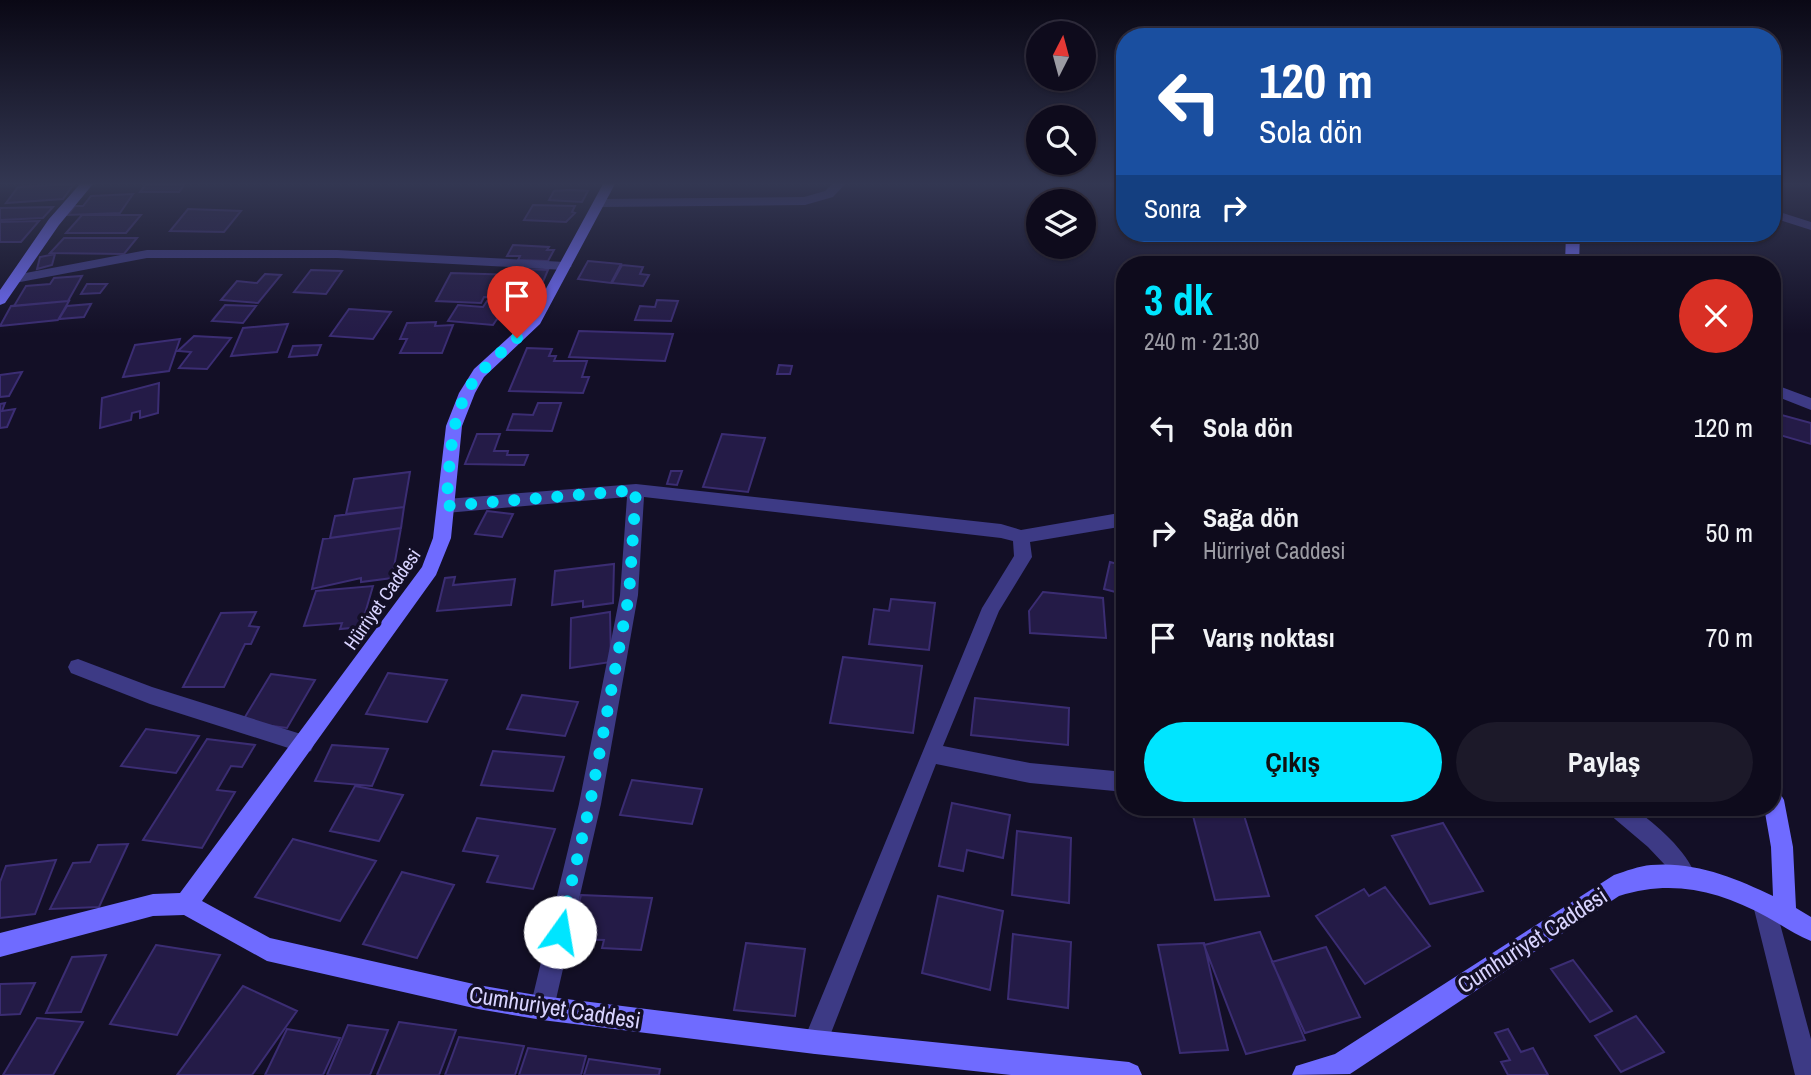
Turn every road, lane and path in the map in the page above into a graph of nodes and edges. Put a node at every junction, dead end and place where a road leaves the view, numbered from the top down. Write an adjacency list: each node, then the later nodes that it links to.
1 (46, 234): 4 (street)
2 (582, 234): 3 (street, Hürriyet Caddesi)
3 (565, 266): 4 (street); 9 (street, Hürriyet Caddesi)
4 (15, 279): 5 (street)
5 (0, 300)
6 (1781, 393): 7 (street)
7 (1811, 404)
8 (636, 490): 9 (street); 11 (street); 23 (street)
9 (446, 506): 13 (street, Hürriyet Caddesi)
10 (1116, 521): 11 (street)
11 (1021, 537): 14 (street)
12 (78, 667): 13 (street)
13 (304, 744): 19 (street, Hürriyet Caddesi)
14 (930, 753): 15 (street); 24 (street)
15 (1116, 781)
16 (1628, 816): 18 (street)
17 (1776, 816): 20 (street)
18 (1686, 878): 20 (street, Cumhuriyet Caddesi); 26 (street, Cumhuriyet Caddesi)
19 (186, 904): 22 (street); 23 (street, Cumhuriyet Caddesi)
20 (1774, 909): 21 (street, Cumhuriyet Caddesi); 29 (street)
21 (1811, 930)
22 (0, 945)
23 (542, 1008): 24 (street, Cumhuriyet Caddesi)
24 (815, 1042): 25 (street, Cumhuriyet Caddesi)
25 (1026, 1070): 27 (street, Cumhuriyet Caddesi)
26 (1343, 1070): 28 (street, Cumhuriyet Caddesi)
27 (1129, 1075)
28 (1305, 1075)
29 (1808, 1075)

